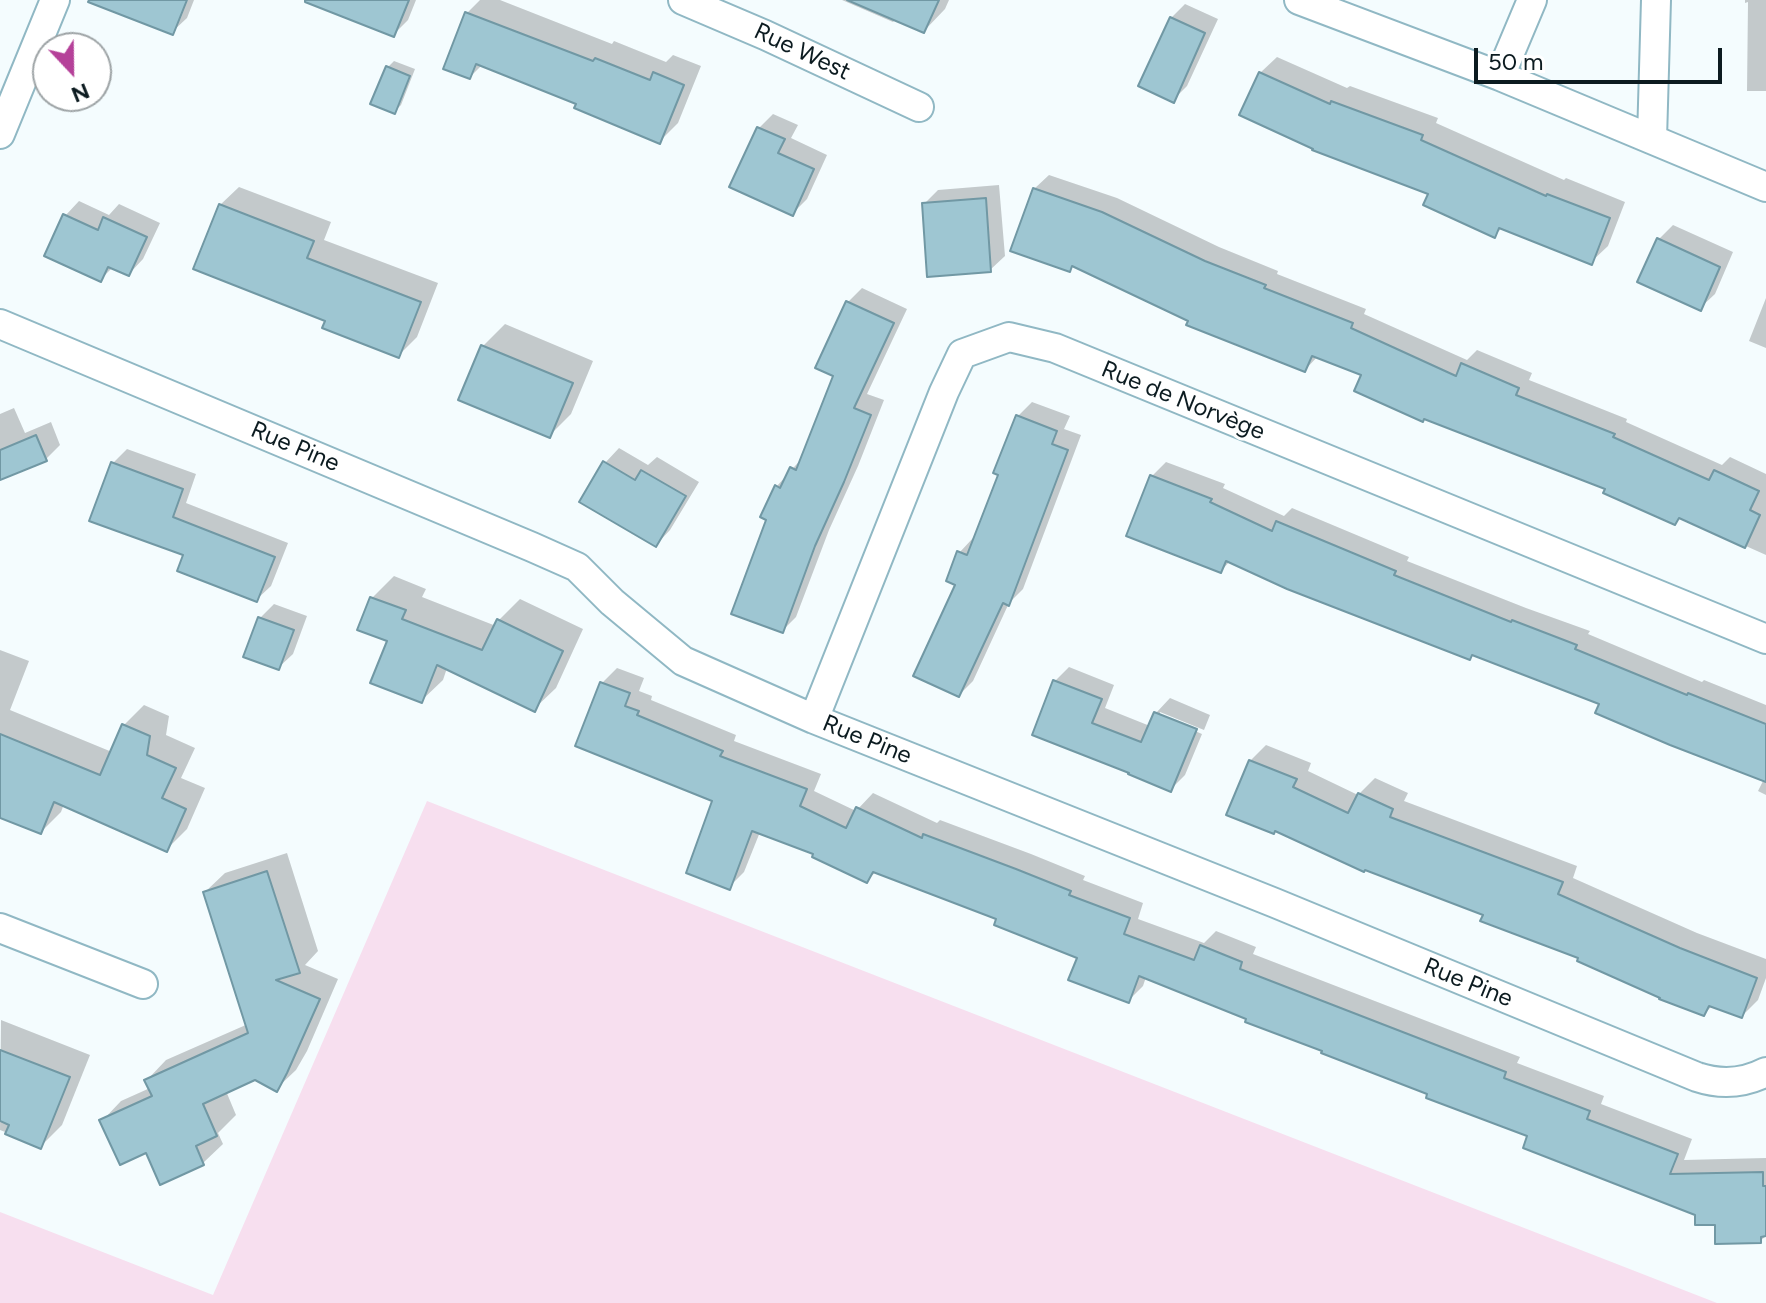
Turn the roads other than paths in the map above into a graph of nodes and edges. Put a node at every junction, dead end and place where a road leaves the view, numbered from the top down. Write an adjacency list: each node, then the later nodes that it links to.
1 (55, 0): 8 (street)
2 (683, 0): 7 (street, Rue West)
3 (1299, 0): 6 (street)
4 (1532, 0): 6 (street)
5 (1656, 0): 9 (street)
6 (1500, 76): 9 (street)
7 (919, 107)
8 (0, 134)
9 (1652, 139): 10 (street)
10 (1766, 187)
11 (0, 324): 13 (street, Rue Pine)
12 (1766, 639): 13 (street, Rue de Norvège)
13 (814, 719): 16 (street, Rue Pine)
14 (0, 928): 15 (street)
15 (143, 984)
16 (1766, 1072)

